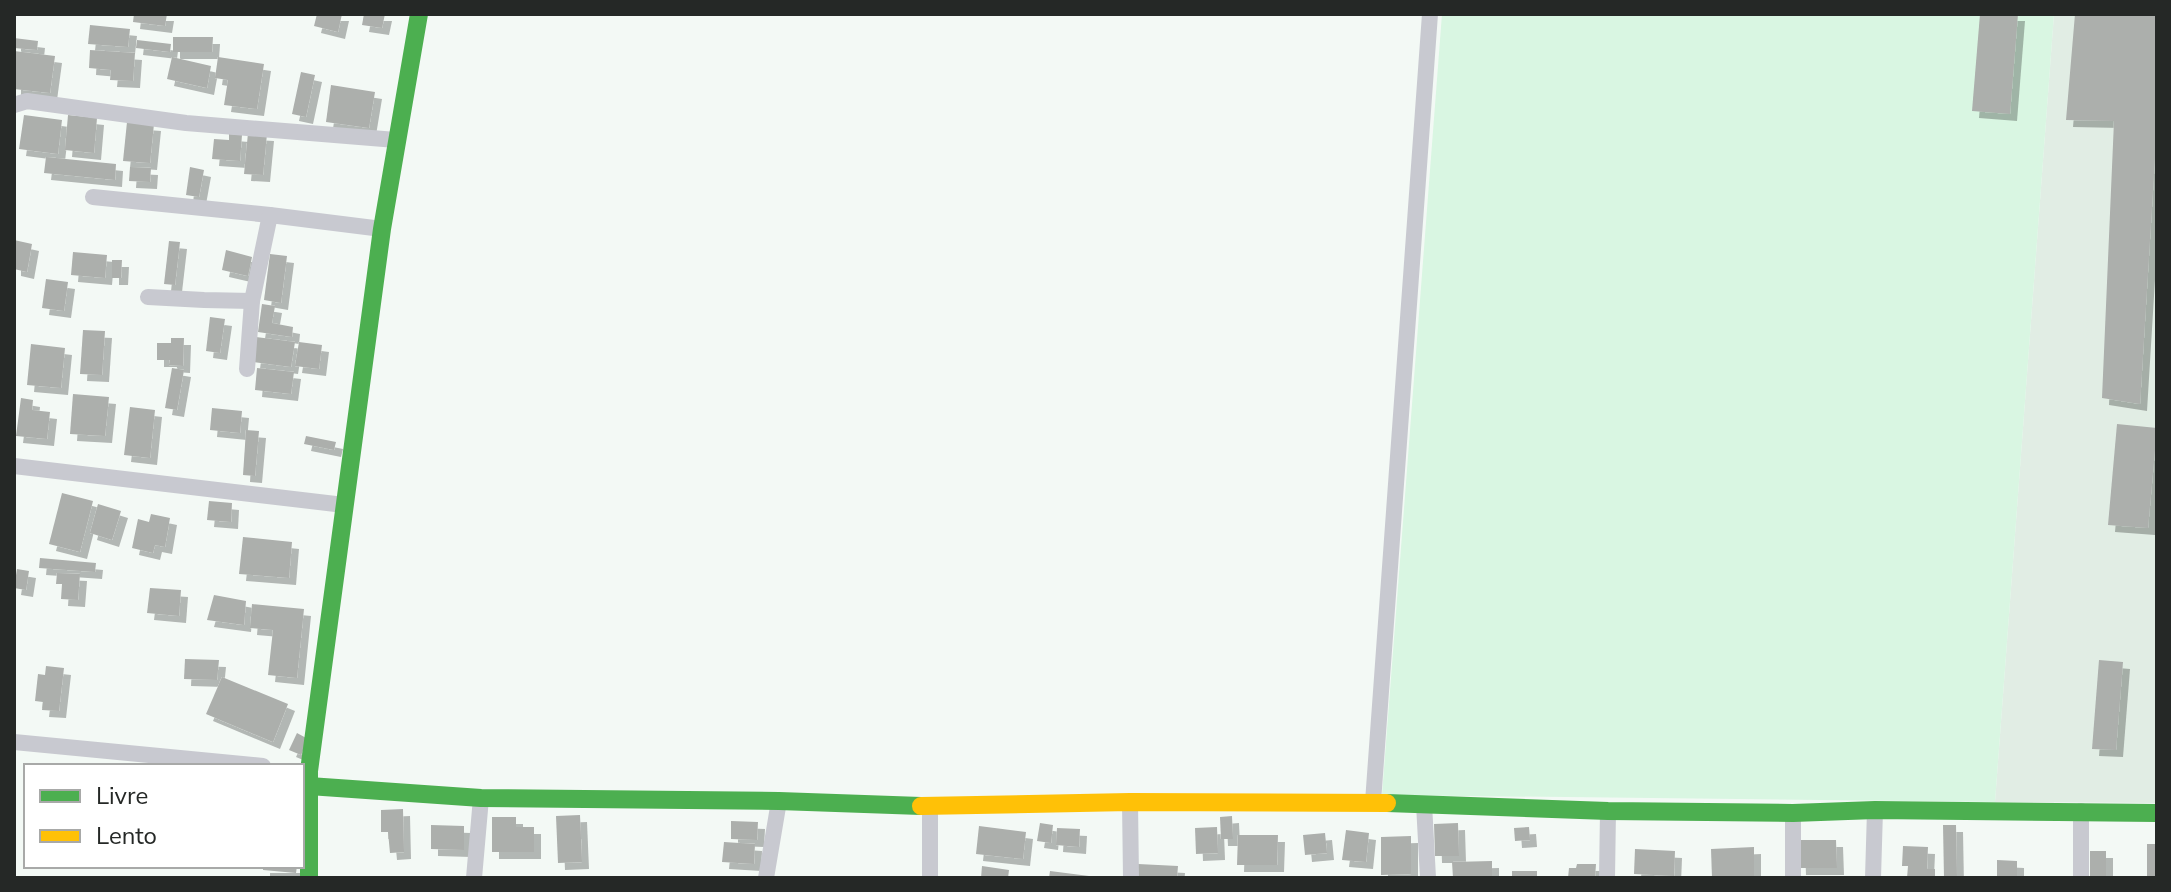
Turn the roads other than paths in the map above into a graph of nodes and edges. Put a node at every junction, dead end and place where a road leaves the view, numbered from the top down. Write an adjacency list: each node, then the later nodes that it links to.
1 (419, 14): 4 (street)
2 (1430, 14): 19 (street)
3 (14, 105): 4 (street)
4 (396, 140): 7 (street)
5 (93, 197): 6 (street)
6 (270, 215): 7 (street); 9 (street)
7 (382, 229): 12 (street)
8 (148, 297): 9 (street)
9 (252, 301): 10 (street)
10 (247, 369)
11 (14, 466): 12 (street)
12 (344, 505): 15 (street)
13 (14, 742): 14 (street)
14 (242, 764)
15 (307, 776): 16 (street); 27 (street)
16 (481, 798): 17 (street); 28 (street)
17 (779, 801): 21 (street); 29 (street)
18 (1130, 802): 19 (street); 21 (street); 31 (street)
19 (1373, 802): 20 (street)
20 (1424, 804): 23 (street); 32 (street)
21 (930, 806): 30 (street)
22 (1875, 810): 24 (street); 25 (street); 35 (street)
23 (1608, 811): 25 (street); 33 (street)
24 (2081, 811): 26 (street); 36 (street)
25 (1793, 813): 34 (street)
26 (2157, 813)
27 (309, 878)
28 (474, 878)
29 (766, 878)
30 (930, 878)
31 (1131, 878)
32 (1428, 878)
33 (1607, 878)
34 (1793, 878)
35 (1873, 878)
36 (2081, 878)

